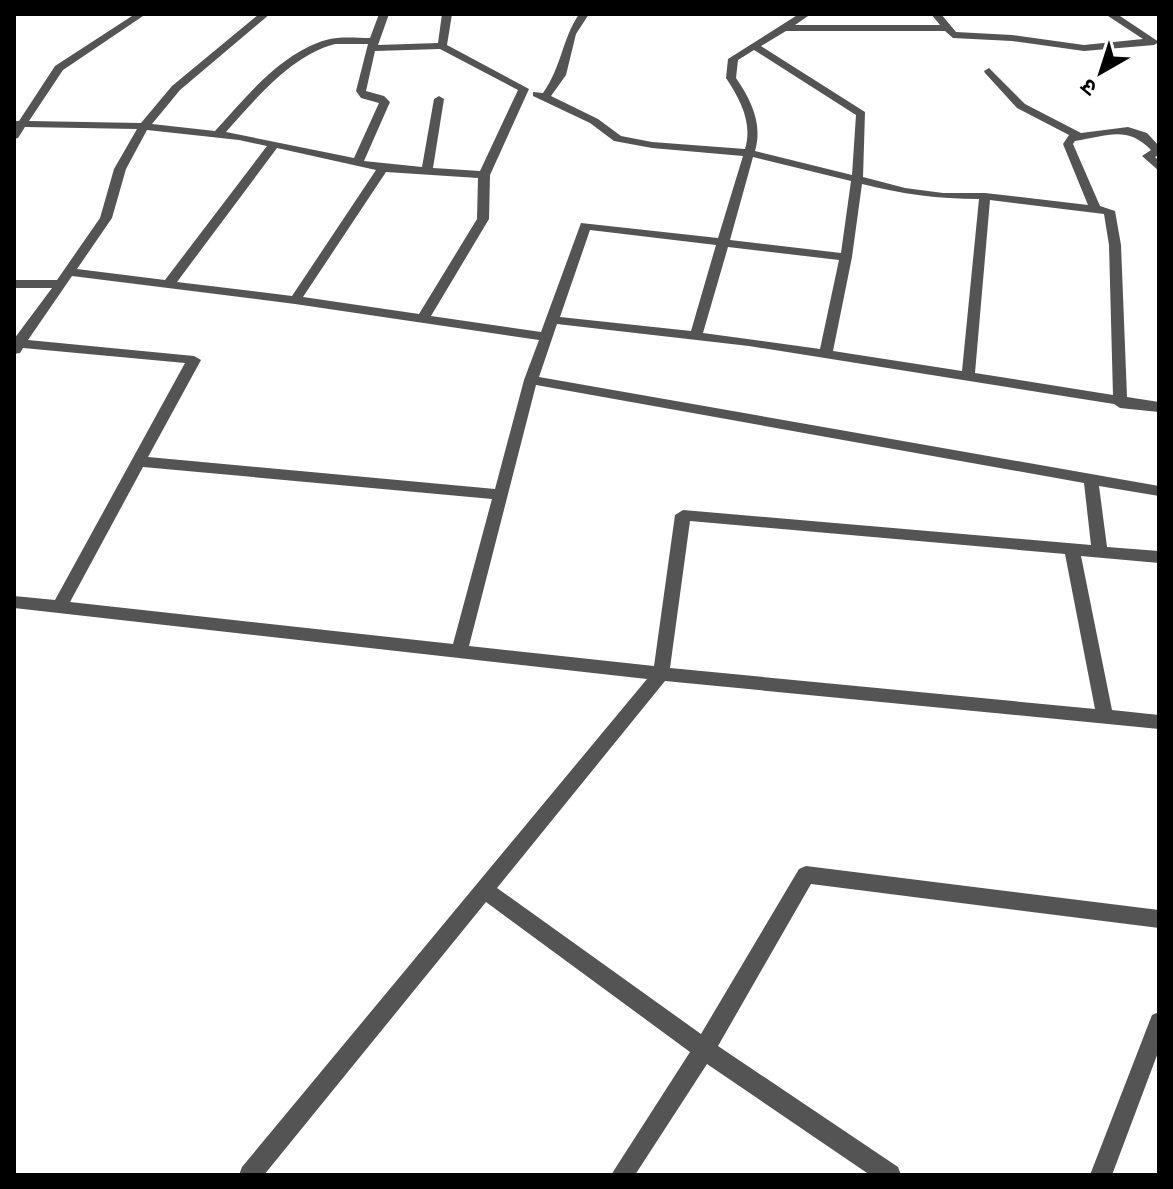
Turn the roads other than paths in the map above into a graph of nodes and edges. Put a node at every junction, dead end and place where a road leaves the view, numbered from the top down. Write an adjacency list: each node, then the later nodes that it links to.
1 (141, 14): 19 (street)
2 (265, 14): 20 (street)
3 (384, 14): 12 (street)
4 (447, 14): 13 (street)
5 (584, 14): 17 (street)
6 (806, 14): 9 (street)
7 (936, 14): 10 (street)
8 (1110, 14): 11 (street)
9 (785, 28): 10 (street); 14 (street)
10 (946, 28): 11 (street)
11 (1156, 43)
12 (373, 44): 13 (street); 21 (street); 27 (street)
13 (442, 46): 16 (street)
14 (755, 46): 26 (street); 32 (street)
15 (989, 71): 23 (street)
16 (524, 89): 17 (street); 31 (street)
17 (545, 97): 26 (street)
18 (439, 99): 30 (street)
19 (17, 124): 20 (street); 22 (street)
20 (144, 126): 21 (street); 37 (street)
21 (218, 134): 24 (street)
22 (14, 136)
23 (1078, 136): 25 (street); 34 (street)
24 (274, 145): 27 (street); 39 (street)
25 (1158, 151): 29 (street)
26 (749, 153): 32 (street); 35 (street)
27 (357, 163): 28 (street)
28 (383, 168): 30 (street); 40 (street)
29 (1159, 168)
30 (427, 171): 31 (street)
31 (484, 175): 41 (street)
32 (857, 181): 33 (street); 36 (street)
33 (985, 196): 34 (street); 47 (street)
34 (1096, 210): 49 (street)
35 (724, 242): 36 (street); 42 (street); 43 (street)
36 (846, 257): 46 (street)
37 (64, 278): 38 (street); 39 (street); 45 (street)
38 (14, 284)
39 (169, 284): 40 (street)
40 (295, 300): 41 (street)
41 (423, 319): 44 (street)
42 (553, 320): 43 (street); 44 (street)
43 (696, 336): 46 (street)
44 (547, 337): 48 (street)
45 (16, 346): 51 (street)
46 (826, 354): 47 (street)
47 (968, 377): 49 (street)
48 (531, 380): 52 (street); 54 (street)
49 (1120, 403): 50 (street)
50 (1159, 407)
51 (137, 461): 54 (street); 59 (street)
52 (1091, 479): 53 (street); 56 (street)
53 (1159, 491)
54 (501, 495): 60 (street)
55 (1072, 550): 56 (street); 61 (street); 62 (street)
56 (1100, 552): 57 (street)
57 (1159, 557)
58 (14, 602): 59 (street)
59 (59, 607): 60 (street)
60 (459, 651): 61 (street)
61 (661, 674): 62 (street); 64 (street)
62 (1105, 717): 63 (street)
63 (1159, 722)
64 (484, 890): 67 (street); 68 (street)
65 (1159, 919): 67 (street)
66 (1159, 1022): 71 (street)
67 (704, 1049): 69 (street); 70 (street)
68 (250, 1175)
69 (622, 1175)
70 (890, 1175)
71 (1101, 1175)

